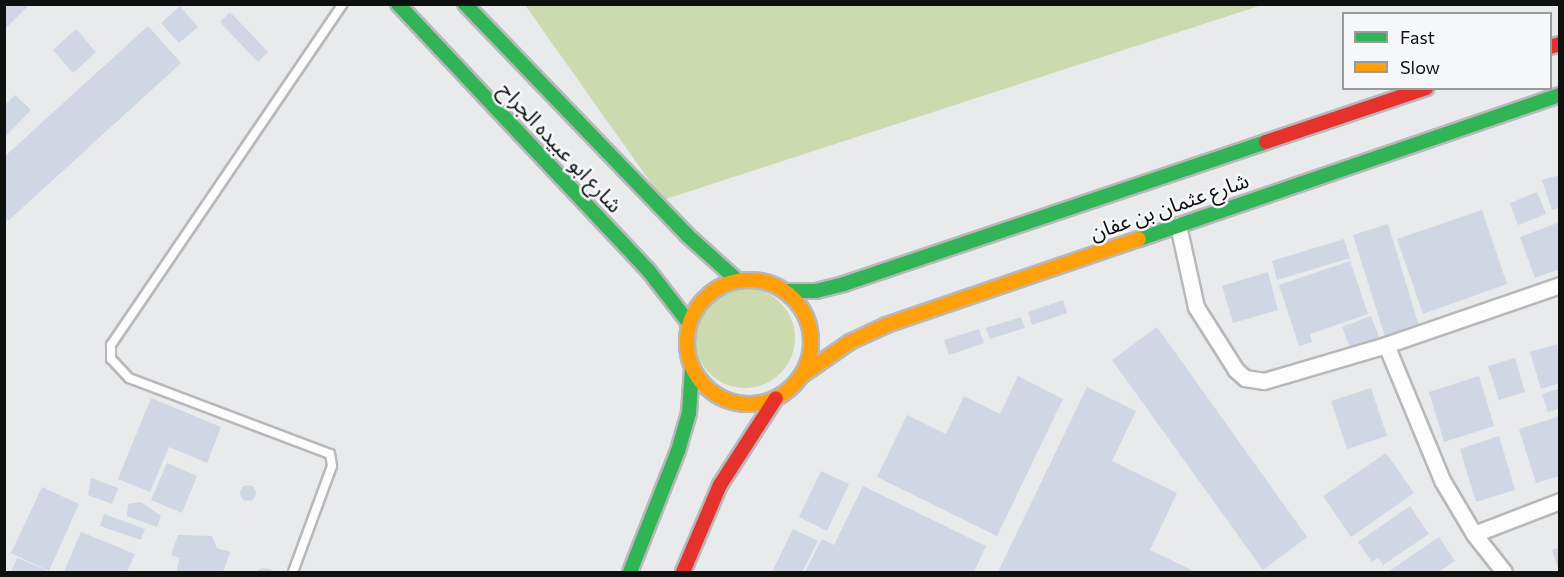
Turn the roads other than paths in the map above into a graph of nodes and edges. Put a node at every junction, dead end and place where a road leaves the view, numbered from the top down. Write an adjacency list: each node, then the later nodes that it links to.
1 (343, 4): 17 (lane)
2 (398, 4): 10 (main road, شارع ابو عبيده الجراح)
3 (465, 4): 7 (main road, شارع ابو عبيده الجراح)
4 (1420, 90): 9 (main road, شارع عثمان بن عفان)
5 (1560, 95): 6 (main road, شارع عثمان بن عفان)
6 (1178, 225): 11 (street); 13 (main road, شارع عثمان بن عفان)
7 (737, 280): 9 (main road); 10 (main road)
8 (1560, 285): 11 (street)
9 (786, 291): 13 (main road)
10 (689, 323): 12 (main road)
11 (1386, 345): 16 (street)
12 (692, 369): 14 (main road); 18 (main road)
13 (801, 376): 14 (main road)
14 (776, 398): 19 (main road)
15 (1560, 501): 16 (street)
16 (1474, 534): 20 (street)
17 (293, 573)
18 (630, 573)
19 (683, 573)
20 (1504, 573)

